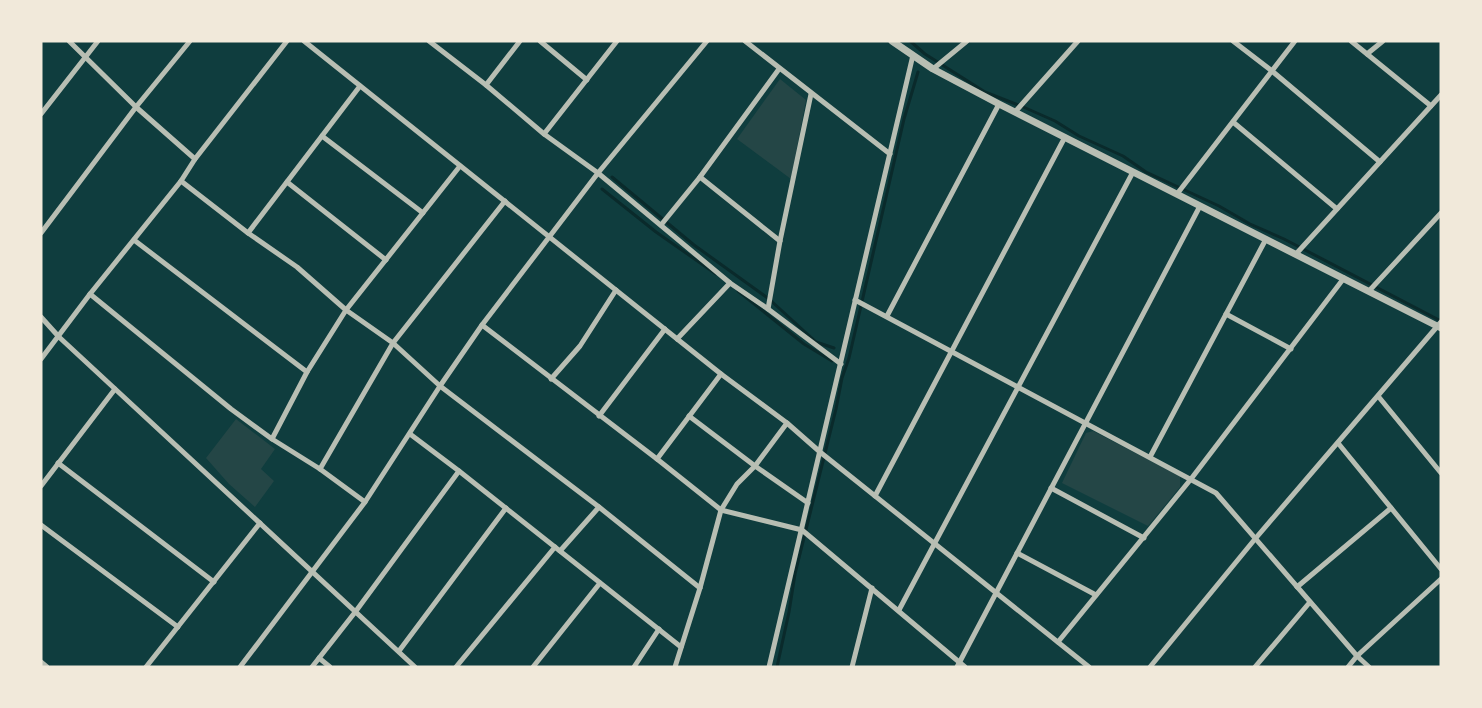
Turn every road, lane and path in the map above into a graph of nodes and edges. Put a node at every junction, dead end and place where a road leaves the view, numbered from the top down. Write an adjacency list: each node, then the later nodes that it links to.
1 (69, 41): 21 (street)
2 (98, 41): 21 (street)
3 (190, 41): 32 (street)
4 (287, 41): 40 (street)
5 (304, 41): 27 (street)
6 (429, 41): 26 (street)
7 (520, 41): 26 (street)
8 (540, 41): 25 (street)
9 (617, 41): 25 (street)
10 (707, 41): 44 (street)
11 (744, 41): 22 (street)
12 (892, 41): 20 (street)
13 (967, 41): 23 (street)
14 (1078, 41): 33 (street)
15 (1233, 41): 24 (street)
16 (1295, 41): 24 (street)
17 (1350, 41): 19 (street)
18 (1383, 41): 19 (street)
19 (1367, 54): 31 (street)
20 (913, 55): 23 (street); 39 (street)
21 (85, 57): 32 (street); 34 (street)
22 (779, 69): 28 (street); 45 (street)
23 (933, 69): 30 (street)
24 (1272, 71): 35 (street); 41 (street)
25 (587, 80): 36 (street)
26 (486, 85): 36 (street)
27 (360, 86): 37 (street); 42 (street)
28 (811, 94): 39 (street); 60 (street)
29 (1441, 95): 31 (street)
30 (999, 104): 33 (street); 72 (street)
31 (1431, 106): 41 (street)
32 (136, 107): 40 (street); 55 (street)
33 (1015, 112): 38 (street)
34 (41, 114)
35 (1233, 122): 48 (street); 51 (street)
36 (544, 134): 44 (street)
37 (322, 136): 47 (street); 52 (street)
38 (1065, 138): 43 (street); 81 (street)
39 (890, 154): 68 (street)
40 (195, 159): 46 (street)
41 (1380, 162): 51 (street)
42 (460, 166): 49 (street); 52 (street)
43 (1133, 172): 48 (street); 88 (street)
44 (598, 173): 54 (street); 57 (street)
45 (700, 177): 54 (street); 60 (street)
46 (181, 181): 56 (street); 59 (street)
47 (287, 182): 56 (street); 62 (street)
48 (1177, 194): 50 (street)
49 (504, 201): 57 (street); 79 (street)
50 (1200, 206): 58 (street); 94 (street)
51 (1337, 209): 61 (street)
52 (423, 213): 62 (street)
53 (1441, 213): 66 (street)
54 (661, 225): 64 (street)
55 (41, 233)
56 (248, 233): 70 (street)
57 (549, 236): 65 (street); 74 (street)
58 (1266, 239): 61 (street); 71 (street)
59 (134, 240): 67 (street); 84 (street)
60 (780, 241): 69 (street)
61 (1296, 254): 63 (street)
62 (386, 260): 70 (street)
63 (1344, 278): 66 (street); 80 (street)
64 (730, 283): 69 (street); 78 (street)
65 (616, 290): 76 (street); 86 (street)
66 (1370, 291): 75 (street)
67 (90, 294): 77 (street); 96 (street)
68 (855, 300): 72 (street); 83 (street)
69 (768, 309): 83 (street)
70 (346, 310): 79 (street); 84 (street)
71 (1226, 314): 80 (street); 99 (street)
72 (887, 316): 81 (street)
73 (41, 317): 77 (street)
74 (482, 325): 86 (street); 87 (street)
75 (1440, 326): 90 (street)
76 (665, 329): 78 (street); 91 (street)
77 (58, 337): 82 (street); 89 (street)
78 (677, 338): 85 (street)
79 (393, 343): 87 (street); 103 (street)
80 (1291, 348): 106 (street)
81 (952, 351): 88 (street); 109 (street)
82 (41, 359)
83 (840, 364): 98 (street)
84 (307, 372): 96 (street)
85 (721, 374): 92 (street); 93 (street)
86 (551, 379): 91 (street)
87 (440, 386): 95 (street); 112 (street)
88 (1019, 387): 94 (street); 121 (street)
89 (115, 389): 101 (street); 116 (street)
90 (1378, 396): 97 (street); 105 (street)
91 (599, 416): 100 (street)
92 (689, 416): 100 (street); 102 (street)
93 (787, 423): 98 (street); 102 (street)
94 (1086, 423): 99 (street); 108 (street)
95 (410, 434): 104 (street); 110 (street)
96 (272, 439): 103 (street)
97 (1338, 443): 114 (street); 120 (street)
98 (820, 452): 109 (street); 111 (street)
99 (1150, 457): 106 (street)
100 (657, 459): 115 (street)
101 (58, 464): 107 (street); 128 (street)
102 (755, 466): 111 (street); 115 (street)
103 (320, 469): 110 (street)
104 (459, 471): 113 (street); 137 (street)
105 (1441, 473)
106 (1191, 479): 119 (street); 120 (street)
107 (41, 486)
108 (1051, 488): 119 (street); 124 (street)
109 (875, 496): 121 (street)
110 (364, 502): 126 (street)
111 (808, 503): 118 (street)
112 (599, 507): 123 (street); 131 (street)
113 (506, 508): 122 (street); 142 (street)
114 (1391, 508): 125 (street); 130 (street)
115 (721, 510): 118 (street); 131 (street)
116 (260, 523): 126 (street); 128 (street)
117 (41, 525): 138 (street)
118 (802, 530): 132 (street); 157 (street)
119 (1144, 538): 134 (street)
120 (1255, 539): 130 (street); 161 (street)
121 (935, 544): 133 (street); 136 (street)
122 (555, 547): 123 (street); 153 (street)
123 (560, 551): 129 (street)
124 (1017, 553): 133 (street); 134 (street)
125 (1441, 569)
126 (312, 572): 137 (street); 149 (street)
127 (1441, 578): 143 (street)
128 (214, 582): 138 (street)
129 (600, 583): 139 (street); 154 (street)
130 (1297, 587): 135 (street)
131 (700, 588): 141 (street)
132 (872, 588): 136 (street); 158 (street)
133 (996, 592): 140 (street); 146 (street)
134 (1096, 595): 140 (street)
135 (1310, 602): 143 (street); 162 (street)
136 (899, 610): 146 (street)
137 (356, 611): 142 (street); 144 (street)
138 (178, 627): 148 (street)
139 (659, 629): 141 (street); 155 (street)
140 (1058, 642): 160 (street)
141 (681, 647): 156 (street)
142 (400, 652): 152 (street)
143 (1357, 656): 163 (street); 164 (street)
144 (319, 658): 150 (street); 151 (street)
145 (41, 662): 147 (street)
146 (958, 664): 159 (street)
147 (47, 667)
148 (146, 667)
149 (240, 667)
150 (312, 667)
151 (330, 667)
152 (415, 667)
153 (456, 667)
154 (533, 667)
155 (634, 667)
156 (675, 667)
157 (770, 667)
158 (852, 667)
159 (965, 667)
160 (1089, 667)
161 (1150, 667)
162 (1255, 667)
163 (1348, 667)
164 (1369, 667)

